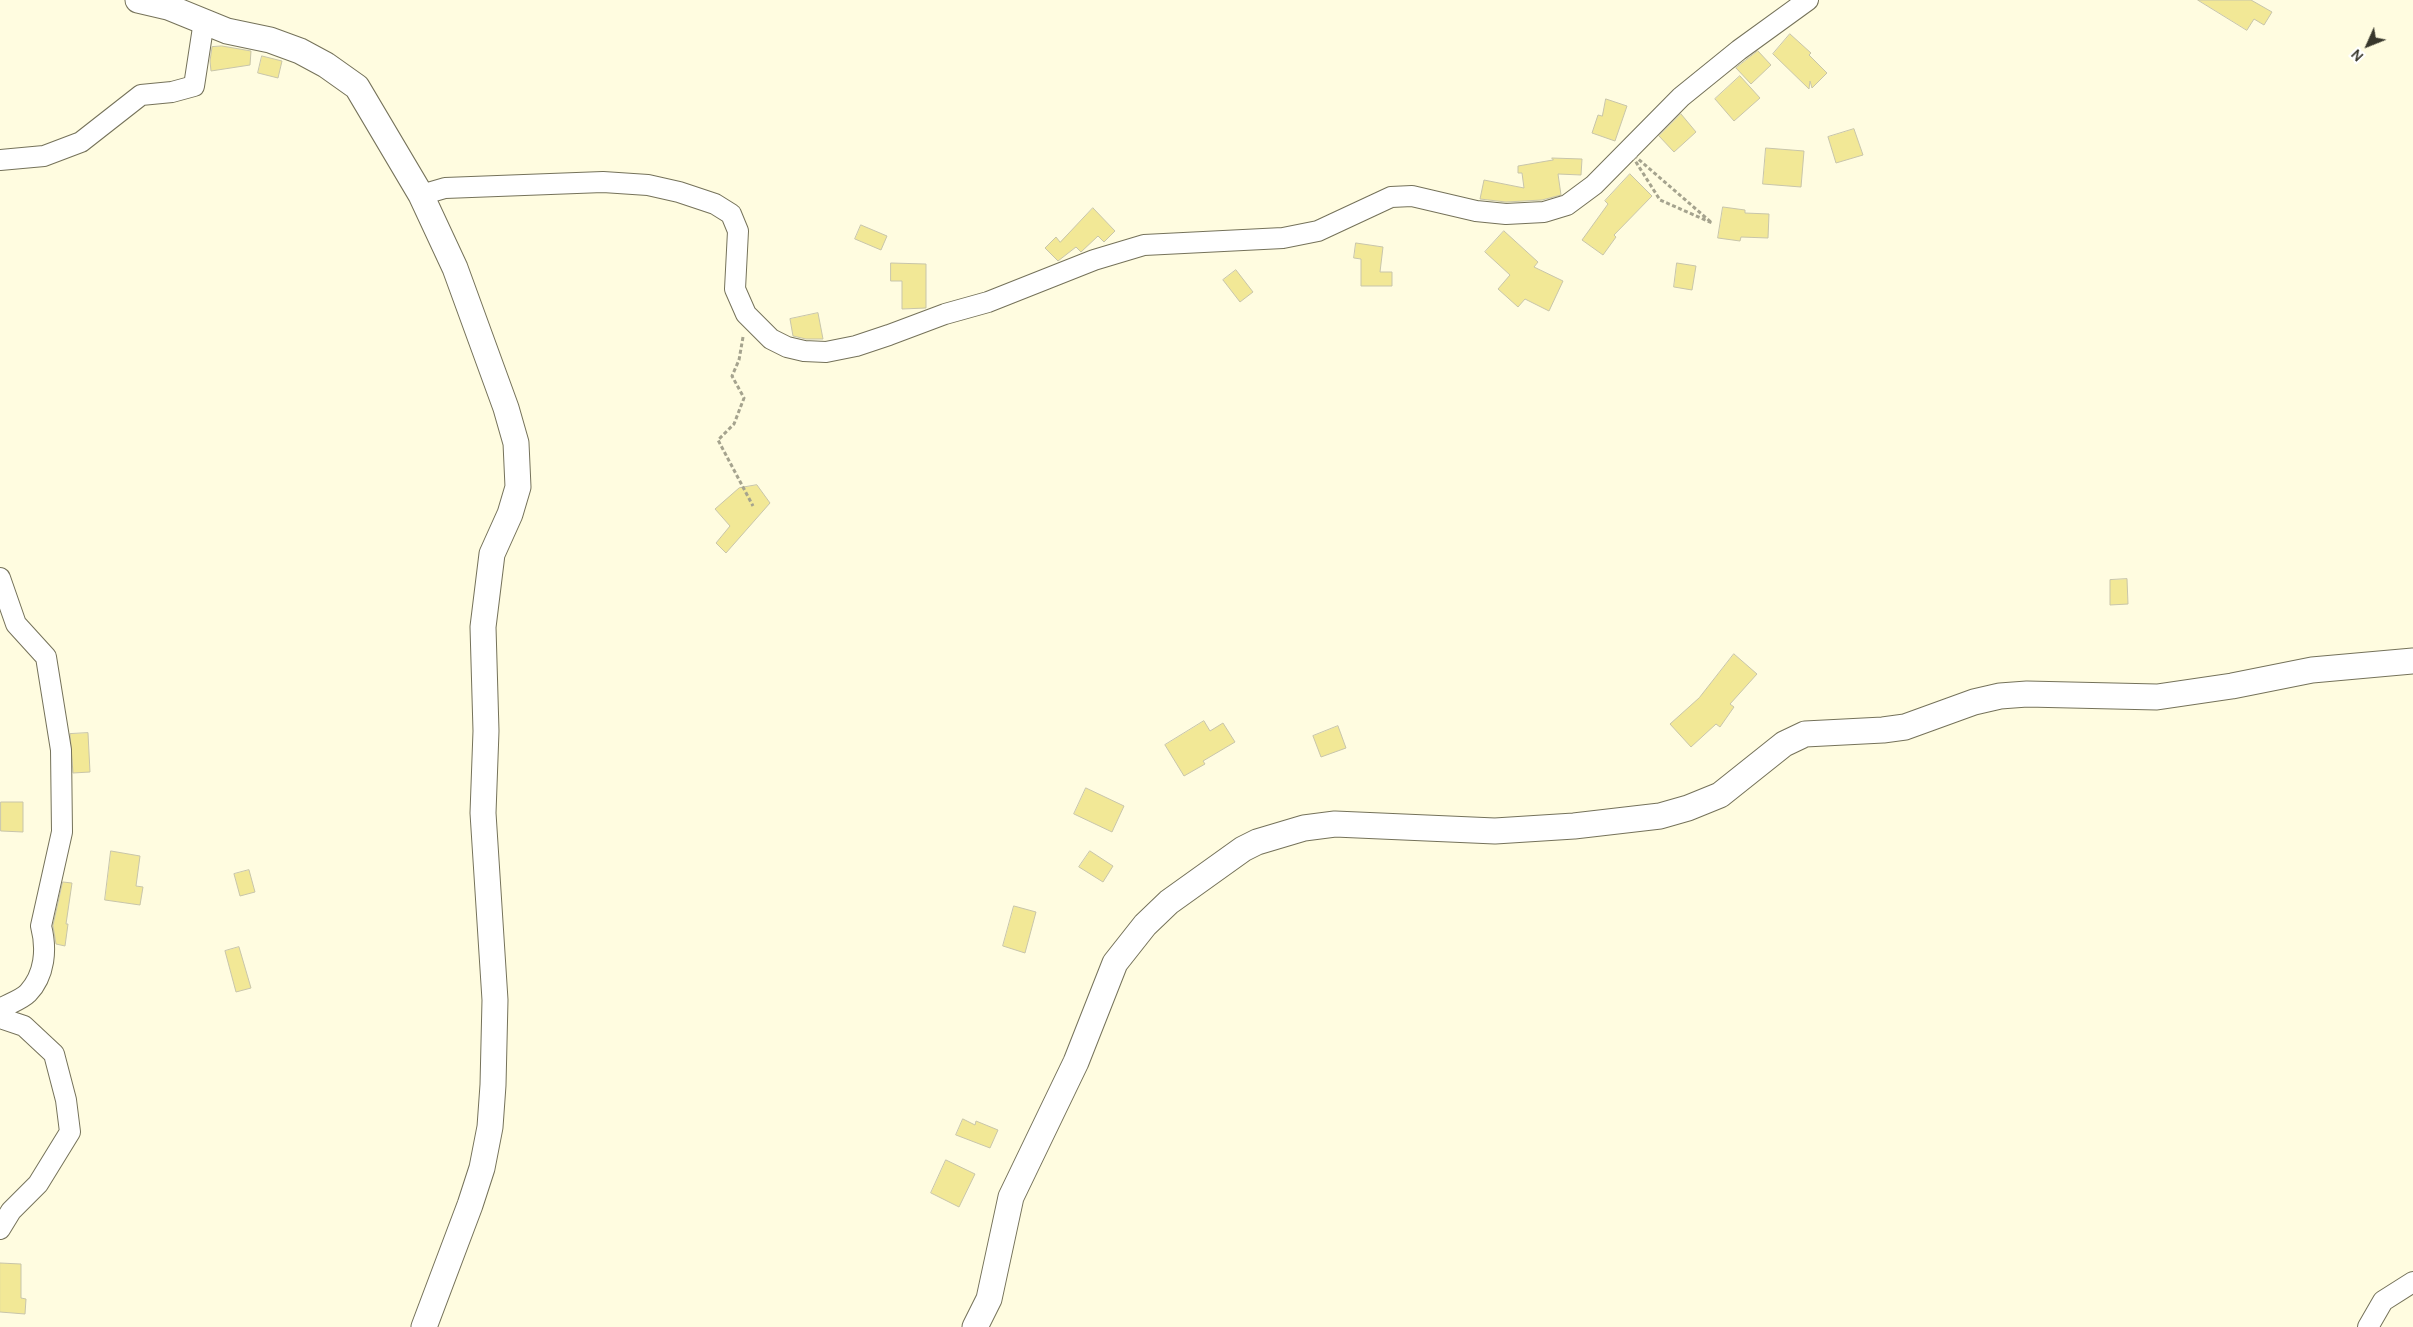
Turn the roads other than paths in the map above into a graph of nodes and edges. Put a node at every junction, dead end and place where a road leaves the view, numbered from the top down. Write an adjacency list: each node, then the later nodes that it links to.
1 (138, 0): 3 (main road)
2 (1808, 0): 5 (street)
3 (204, 21): 4 (street); 5 (main road)
4 (0, 160)
5 (421, 195): 12 (main road)
6 (0, 578): 8 (street)
7 (2413, 661): 13 (main road)
8 (0, 1009)
9 (0, 1018): 10 (street)
10 (0, 1229)
11 (2413, 1282): 14 (street)
12 (424, 1327)
13 (975, 1327)
14 (2368, 1327)

